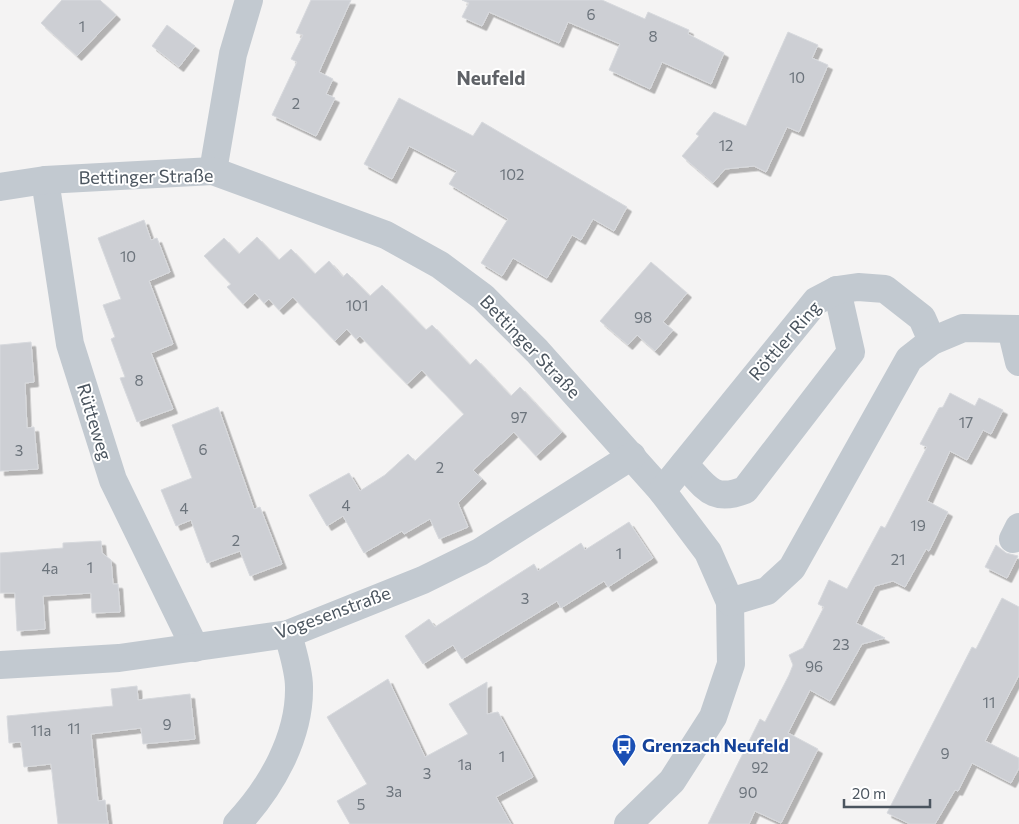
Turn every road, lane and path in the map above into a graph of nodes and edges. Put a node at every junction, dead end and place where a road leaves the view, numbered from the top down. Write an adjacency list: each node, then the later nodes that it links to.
1 (249, 0): 2 (street)
2 (212, 171): 3 (street, Bettinger Straße); 9 (street, Bettinger Straße)
3 (45, 180): 4 (street, Bettinger Straße); 14 (street, Rütteweg)
4 (0, 187)
5 (837, 290): 7 (street, Röttler Ring); 10 (street, Röttler Ring); 10 (street)
6 (1015, 329): 7 (street); 8 (street)
7 (932, 340): 12 (street)
8 (1019, 362)
9 (632, 456): 11 (street, Bettinger Straße); 13 (street, Vogesenstraße)
10 (684, 464): 11 (street, Röttler Ring)
11 (662, 491): 12 (street, Bettinger Straße)
12 (730, 602): 17 (street, Bettinger Straße)
13 (288, 634): 14 (street, Vogesenstraße); 16 (street)
14 (195, 648): 15 (street, Vogesenstraße)
15 (0, 665)
16 (237, 824)
17 (628, 824)

